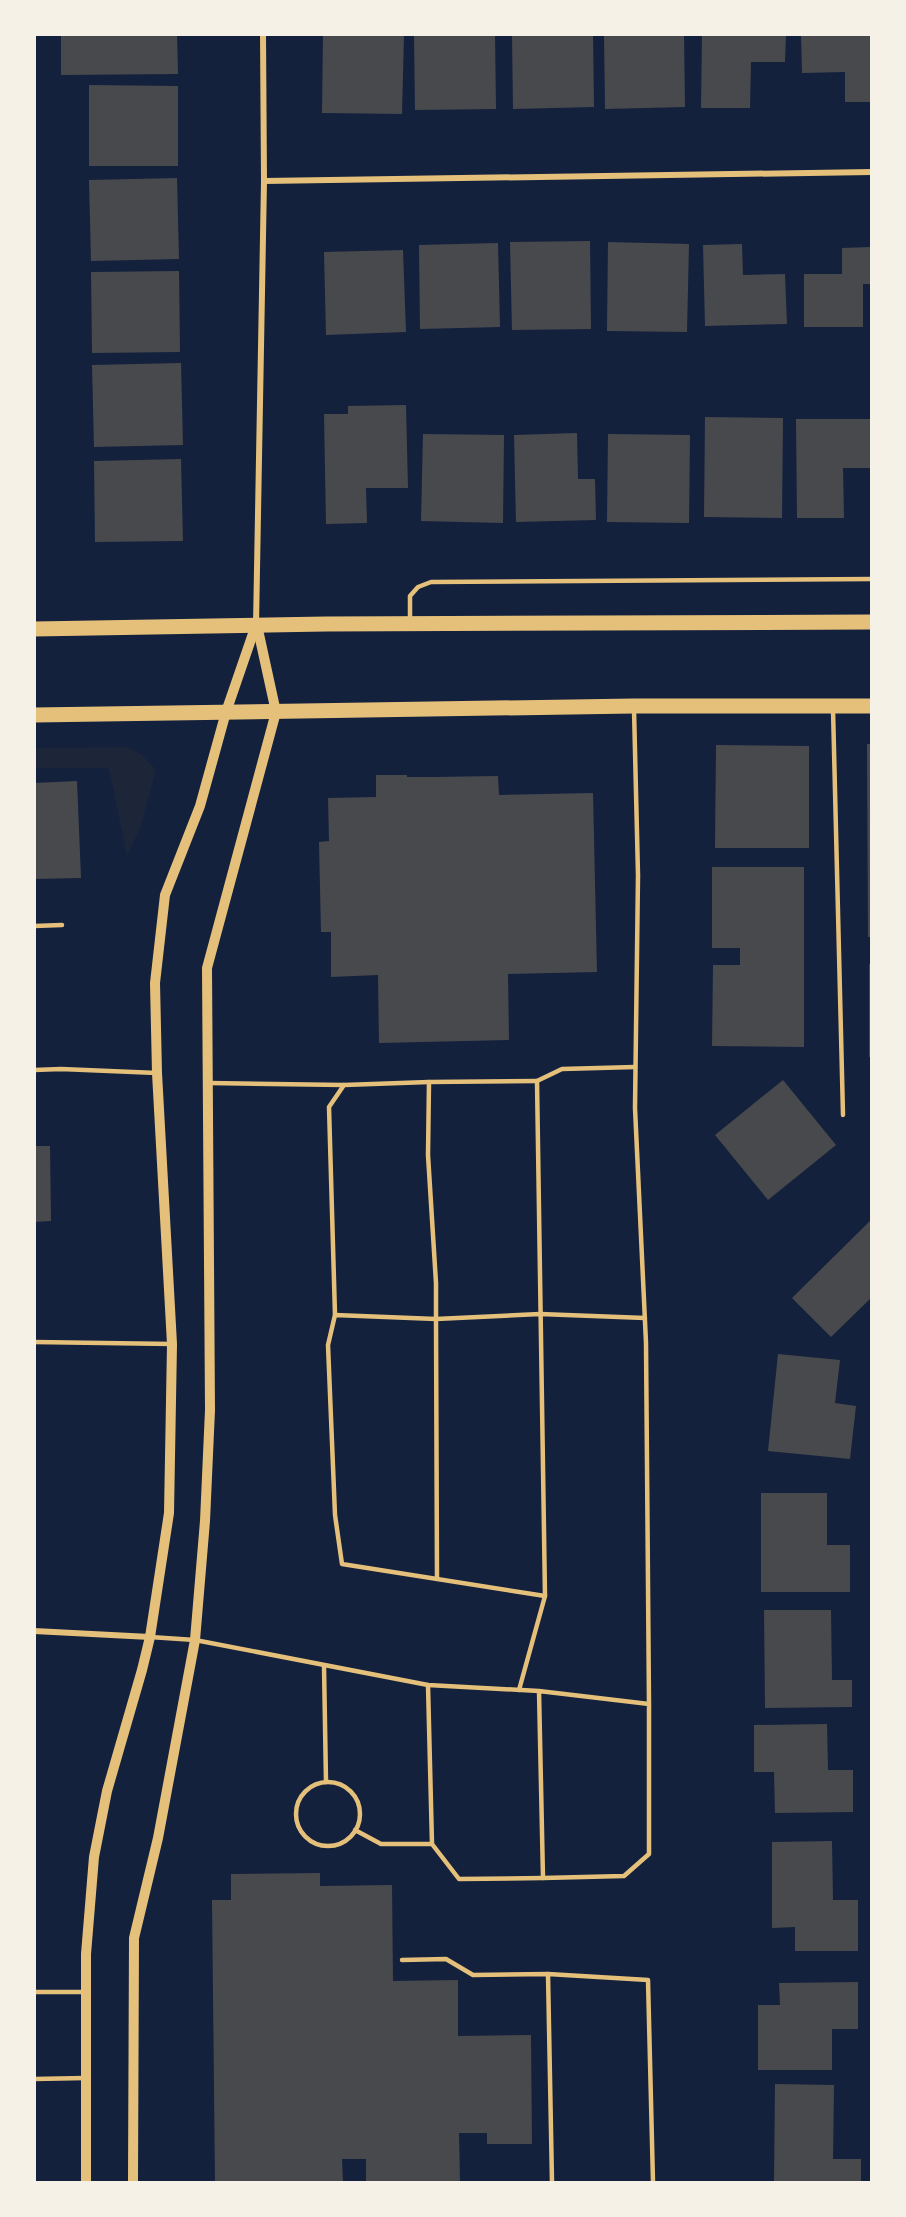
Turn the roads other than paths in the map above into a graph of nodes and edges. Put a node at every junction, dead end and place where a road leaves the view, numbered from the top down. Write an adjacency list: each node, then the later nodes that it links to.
1 (263, 34): 3 (street)
2 (872, 172): 3 (street)
3 (264, 181): 7 (street)
4 (872, 579): 6 (lane)
5 (872, 622): 6 (main road)
6 (410, 624): 7 (main road)
7 (256, 625): 8 (main road); 12 (street); 13 (street)
8 (34, 629)
9 (634, 706): 10 (main road); 13 (main road); 17 (lane)
10 (833, 706): 11 (main road); 24 (lane)
11 (872, 706)
12 (225, 712): 13 (main road); 14 (main road); 19 (street)
13 (276, 712): 22 (street)
14 (34, 715)
15 (34, 926): 16 (lane)
16 (62, 926)
17 (635, 1067): 20 (lane); 27 (lane)
18 (34, 1070): 19 (lane)
19 (157, 1073): 30 (street)
20 (537, 1081): 21 (lane); 25 (lane)
21 (429, 1082): 23 (lane); 28 (lane)
22 (207, 1083): 23 (lane); 35 (street)
23 (344, 1085): 26 (lane)
24 (843, 1114)
25 (540, 1314): 27 (lane); 28 (lane); 32 (lane)
26 (335, 1315): 28 (lane); 31 (lane)
27 (645, 1318): 40 (lane)
28 (436, 1319): 31 (lane)
29 (34, 1341): 30 (lane)
30 (172, 1344): 34 (street)
31 (437, 1579): 32 (lane)
32 (545, 1596): 38 (lane)
33 (34, 1631): 34 (street)
34 (150, 1638): 35 (lane); 48 (street)
35 (195, 1640): 36 (lane); 52 (street)
36 (324, 1666): 37 (lane); 41 (lane)
37 (428, 1685): 38 (lane); 43 (lane)
38 (519, 1690): 39 (lane)
39 (540, 1691): 40 (lane); 44 (lane)
40 (649, 1704): 44 (lane)
41 (326, 1782): 42 (lane); 42 (lane)
42 (356, 1830): 43 (lane)
43 (432, 1844): 44 (lane)
44 (543, 1878)
45 (402, 1960): 46 (lane)
46 (548, 1974): 53 (lane); 54 (lane)
47 (34, 1992): 48 (lane)
48 (86, 1992): 49 (street)
49 (85, 2078): 50 (lane); 51 (street)
50 (34, 2079)
51 (86, 2182)
52 (133, 2182)
53 (552, 2182)
54 (652, 2182)

